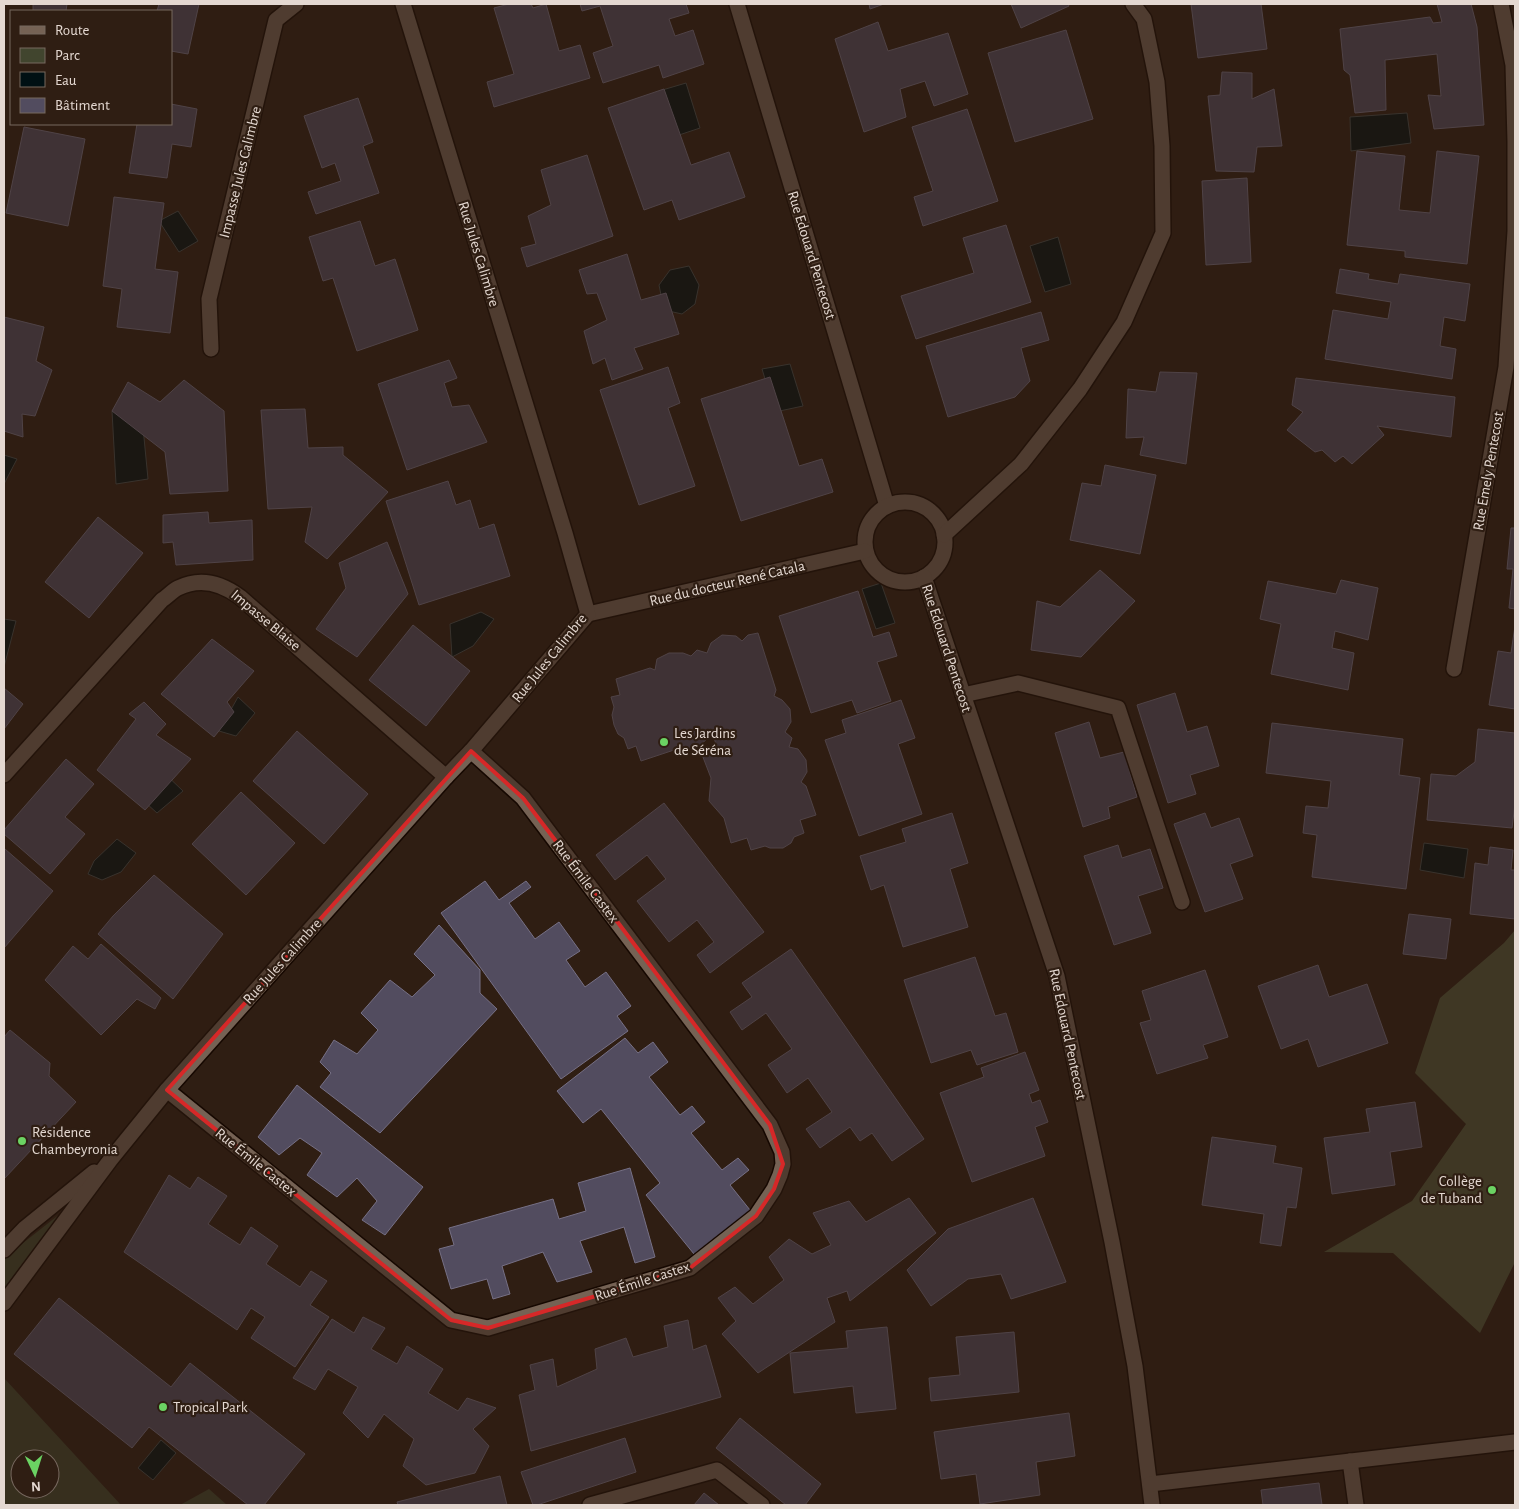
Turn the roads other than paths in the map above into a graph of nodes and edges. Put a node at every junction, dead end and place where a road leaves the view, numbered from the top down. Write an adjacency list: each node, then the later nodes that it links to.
1 (296, 4): 6 (street, Impasse Jules Calimbre)
2 (402, 4): 11 (street, Rue Jules Calimbre)
3 (737, 4): 7 (street, Rue Edouard Pentecost)
4 (1133, 4): 8 (street)
5 (1502, 4): 12 (street, Rue Emely Pentecost)
6 (211, 349)
7 (887, 506): 8 (street); 9 (street)
8 (944, 535): 10 (street)
9 (865, 551): 10 (street); 11 (street, Rue du docteur René Catala)
10 (924, 577): 13 (street, Rue Edouard Pentecost)
11 (588, 614): 14 (street, Rue Jules Calimbre)
12 (1454, 669)
13 (963, 695): 17 (street); 24 (street, Rue Edouard Pentecost)
14 (471, 751): 16 (street, Rue Jules Calimbre); 18 (street, Rue Émile Castex)
15 (4, 775): 16 (street, Impasse Blaise)
16 (446, 777): 18 (street, Rue Jules Calimbre)
17 (1182, 902)
18 (167, 1090): 19 (street, Rue Jules Calimbre)
19 (110, 1158): 20 (street, Rue Jules Calimbre); 21 (street, Rue Jules Calimbre)
20 (4, 1250)
21 (4, 1303)
22 (1515, 1442): 23 (street)
23 (1350, 1460): 24 (street); 28 (street)
24 (1150, 1484): 27 (street, Rue Edouard Pentecost)
25 (590, 1505): 26 (street)
26 (762, 1505)
27 (1152, 1505)
28 (1356, 1505)

